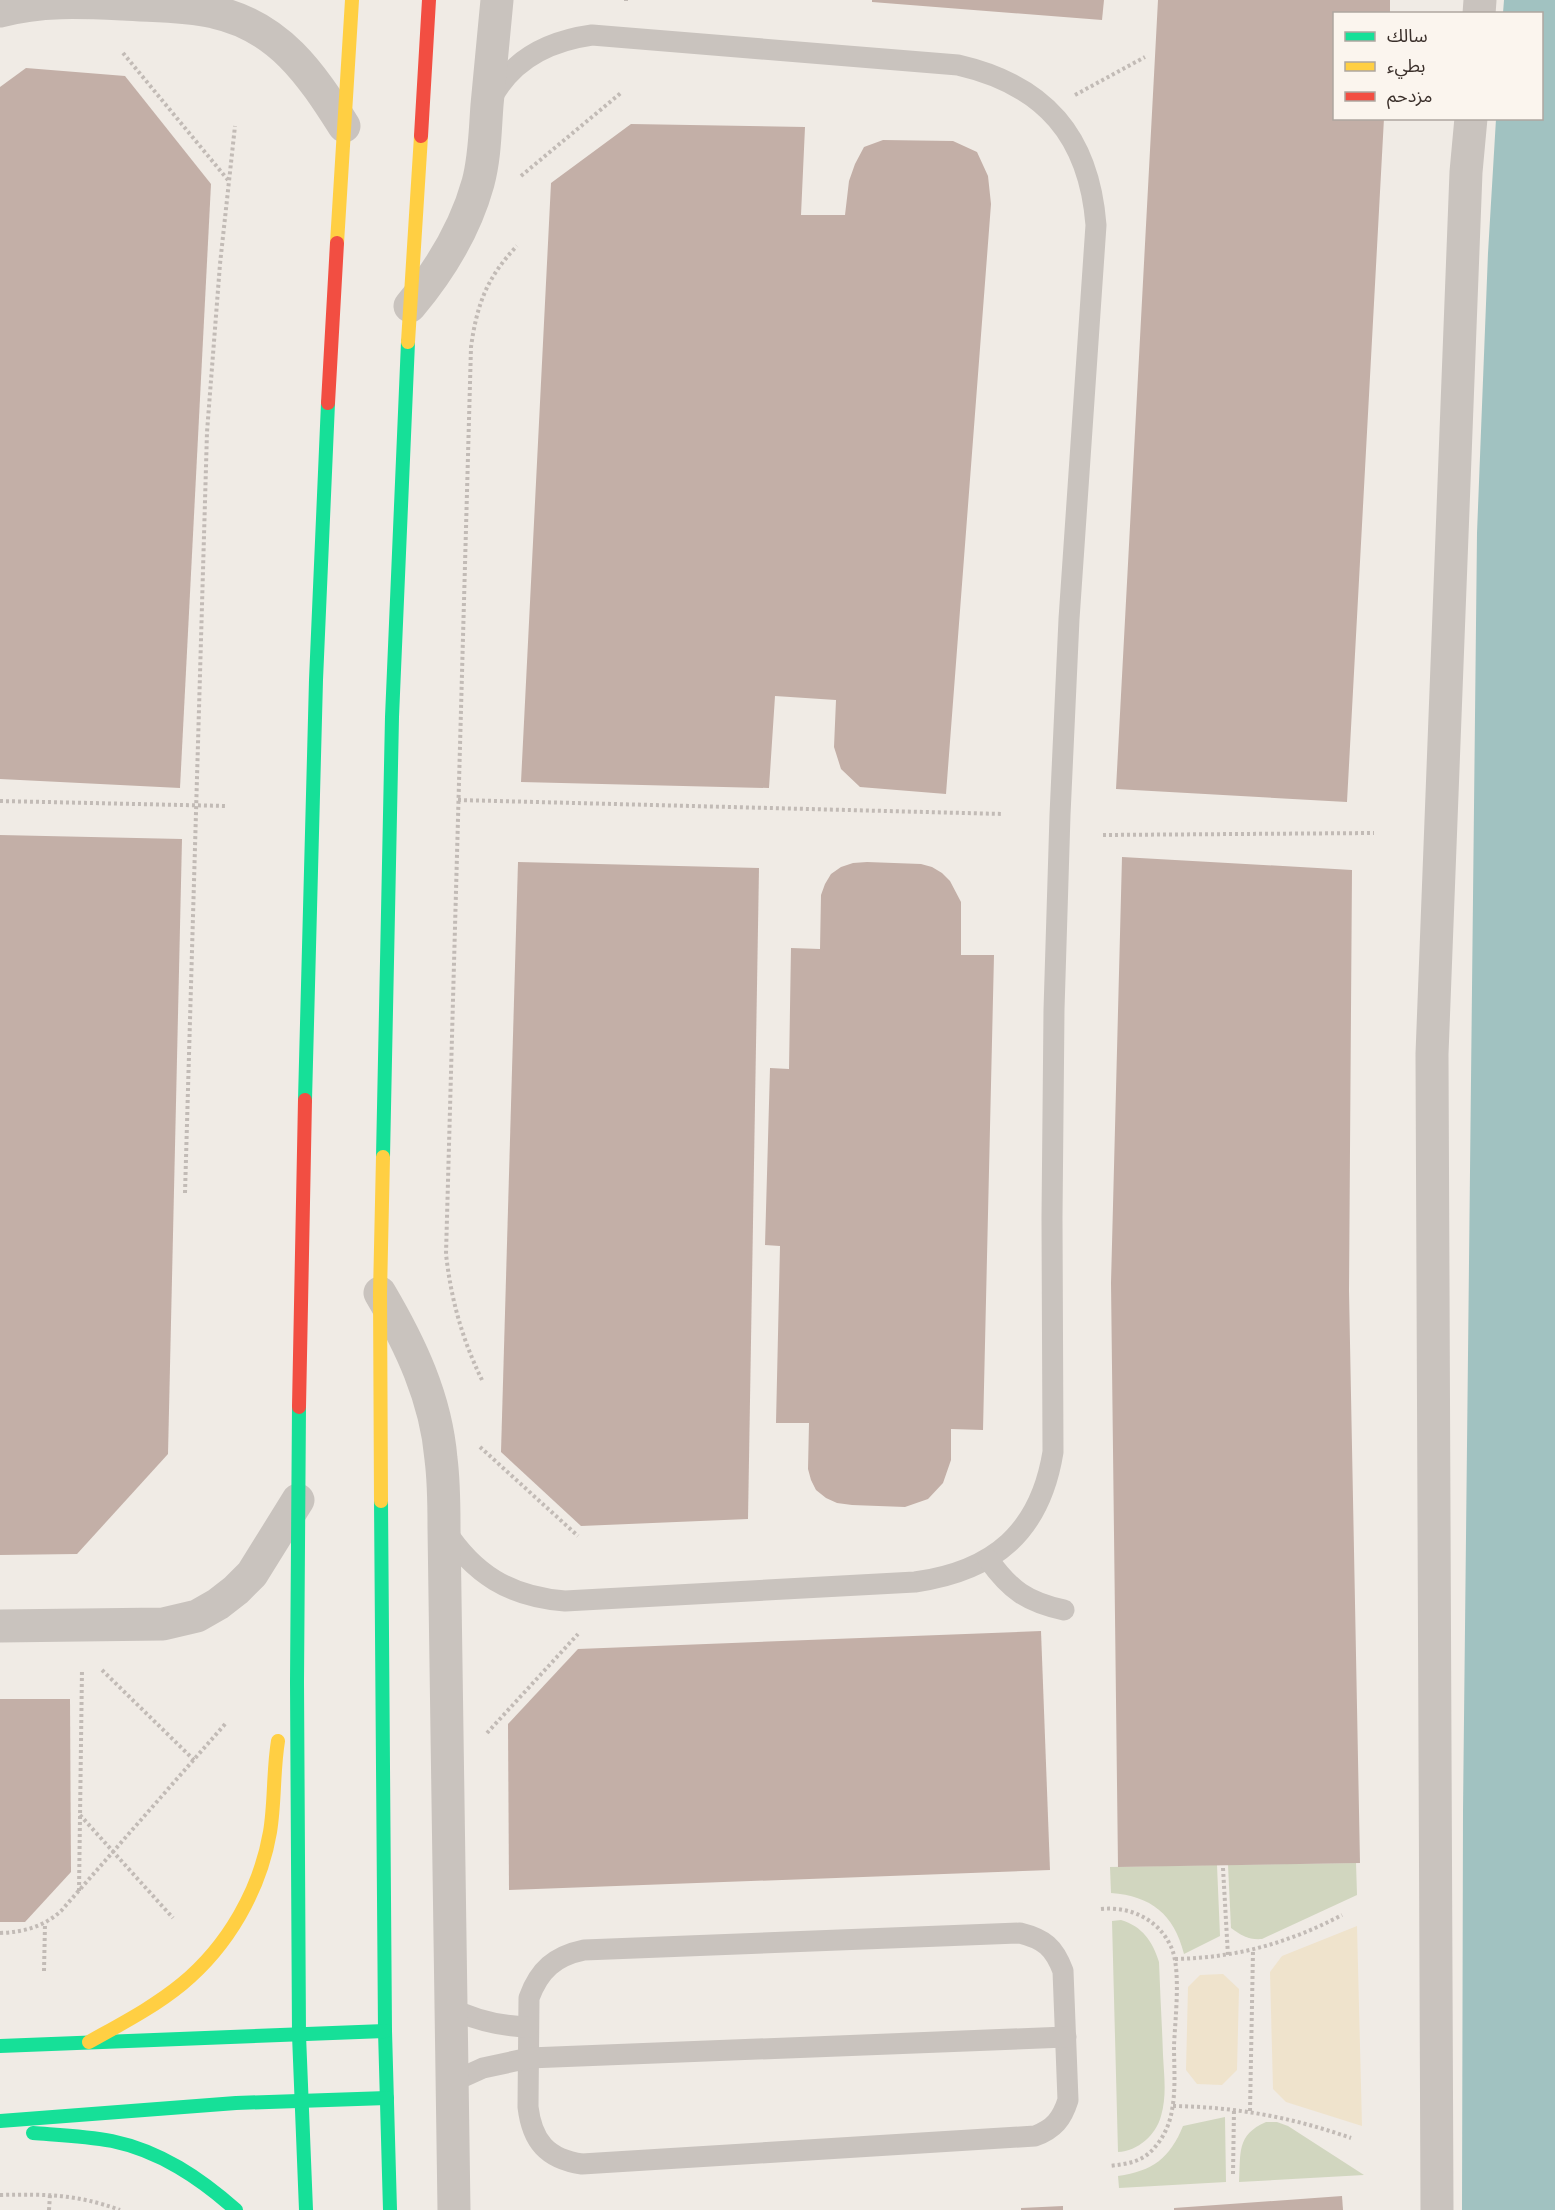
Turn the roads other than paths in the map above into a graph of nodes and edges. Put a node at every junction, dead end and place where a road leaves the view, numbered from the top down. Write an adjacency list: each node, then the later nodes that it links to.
1 (352, 0): 7 (street)
2 (429, 0): 8 (street)
3 (497, 0): 5 (street)
4 (0, 11): 7 (street)
5 (487, 109): 8 (street); 12 (lane)
6 (1471, 120): 33 (street)
7 (344, 126): 10 (street)
8 (410, 306): 9 (street)
9 (380, 1293): 11 (street); 18 (street)
10 (297, 1500): 14 (street); 15 (street)
11 (444, 1528): 12 (lane); 16 (street)
12 (988, 1559): 13 (lane)
13 (1064, 1610)
14 (0, 1626)
15 (297, 1682): 19 (street); 21 (street)
16 (451, 2008): 17 (lane); 24 (street)
17 (528, 2027): 20 (lane); 23 (lane)
18 (385, 2031): 19 (street); 25 (street)
19 (299, 2035): 21 (street); 26 (street)
20 (1066, 2037): 23 (lane); 23 (lane)
21 (89, 2042): 22 (street)
22 (0, 2046)
23 (529, 2058): 24 (lane)
24 (452, 2082): 32 (street)
25 (387, 2098): 26 (street); 31 (street)
26 (301, 2102): 27 (street); 30 (street)
27 (0, 2121)
28 (0, 2128): 29 (street)
29 (236, 2210)
30 (306, 2210)
31 (390, 2210)
32 (454, 2210)
33 (1437, 2210)

